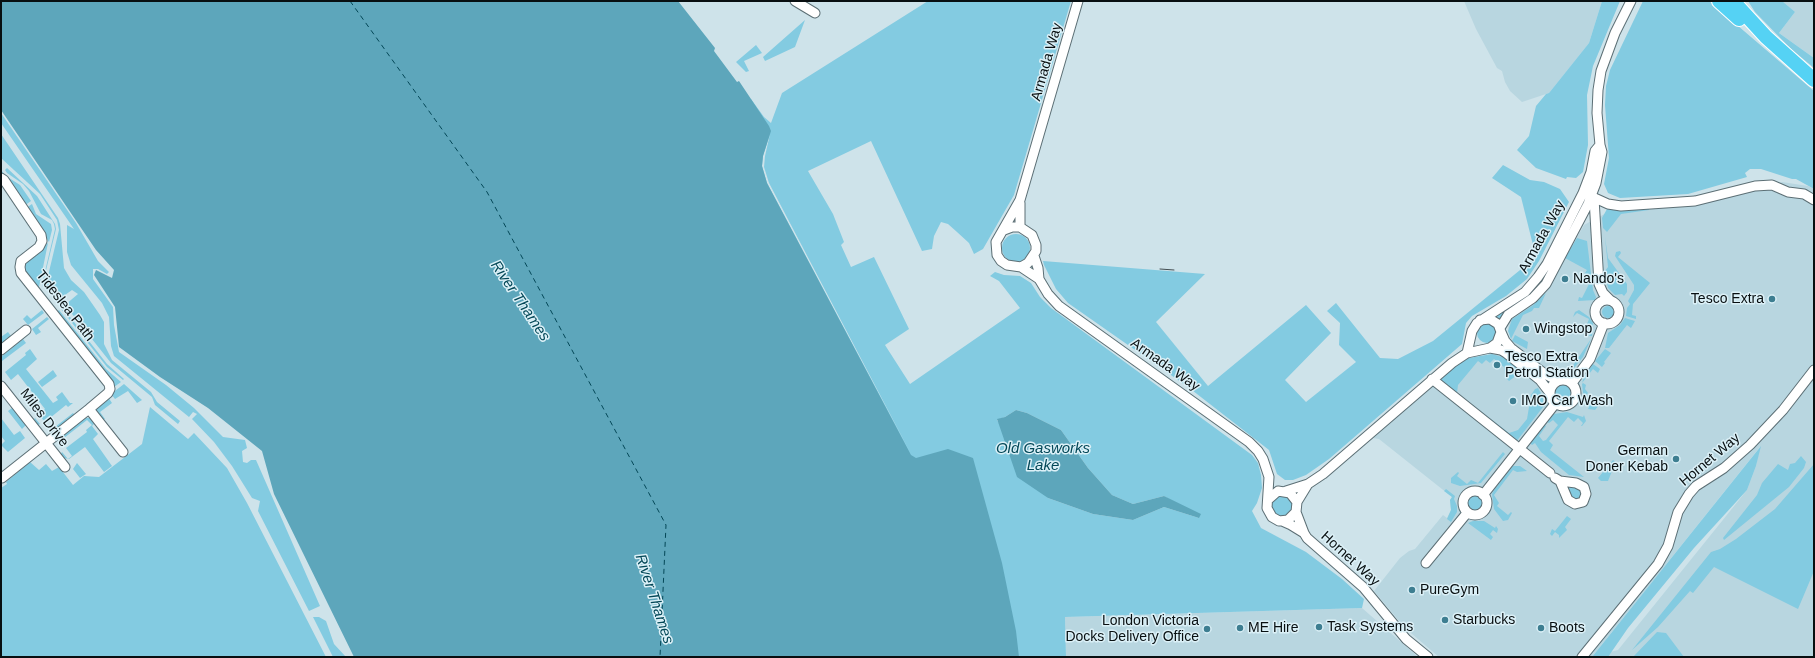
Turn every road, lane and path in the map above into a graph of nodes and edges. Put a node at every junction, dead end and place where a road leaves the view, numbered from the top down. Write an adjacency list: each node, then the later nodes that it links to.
1 (795, 1): 6 (street)
2 (1078, 1): 12 (street, Armada Way)
3 (1631, 1): 11 (street, Armada Way)
4 (1719, 1): 8 (highway)
5 (1732, 1): 8 (highway)
6 (808, 4): 7 (street)
7 (815, 13)
8 (1766, 38): 9 (highway)
9 (1814, 80)
10 (1, 178): 35 (street, Tideslea Path)
11 (1589, 196): 13 (street); 19 (street); 20 (street, Armada Way); 23 (street, Armada Way)
12 (1020, 200): 14 (street, Armada Way); 15 (street, Armada Way)
13 (1814, 200)
14 (1020, 227): 15 (street); 16 (street, Armada Way)
15 (1004, 230): 17 (street, Armada Way)
16 (1034, 256): 17 (street); 18 (street, Armada Way)
17 (1021, 266): 18 (street, Armada Way)
18 (1039, 279): 40 (street, Armada Way)
19 (1610, 300): 21 (street); 21 (street)
20 (1480, 320): 23 (street); 24 (street)
21 (1604, 323): 31 (street)
22 (26, 330): 26 (street)
23 (1501, 330): 25 (street, Armada Way); 30 (street)
24 (1472, 335): 25 (street); 27 (street)
25 (1487, 348): 27 (street); 33 (street)
26 (1, 350)
27 (1467, 353): 29 (street)
28 (1814, 370): 54 (street, Hornet Way)
29 (1432, 379): 37 (street); 43 (street)
30 (1558, 381): 31 (street); 33 (street)
31 (1572, 383): 34 (street)
32 (1, 386): 36 (street, Miles Drive)
33 (1550, 393): 34 (street)
34 (1555, 404): 37 (street)
35 (89, 409): 36 (street); 38 (street)
36 (46, 443): 39 (street, Miles Drive); 41 (street)
37 (1519, 448): 42 (street); 45 (street)
38 (123, 452)
39 (65, 467)
40 (1269, 477): 44 (street, Armada Way); 46 (street, Armada Way)
41 (2, 478)
42 (1555, 478)
43 (1308, 484): 44 (street); 47 (street)
44 (1284, 491): 46 (street); 47 (street, Armada Way)
45 (1483, 495): 49 (street); 49 (street)
46 (1269, 499): 50 (street, Armada Way)
47 (1297, 502): 48 (street)
48 (1296, 512): 50 (street); 51 (street, Hornet Way)
49 (1467, 513): 52 (street)
50 (1282, 521): 51 (street, Hornet Way)
51 (1304, 534): 53 (street, Hornet Way)
52 (1426, 563)
53 (1428, 657)
54 (1582, 657)

